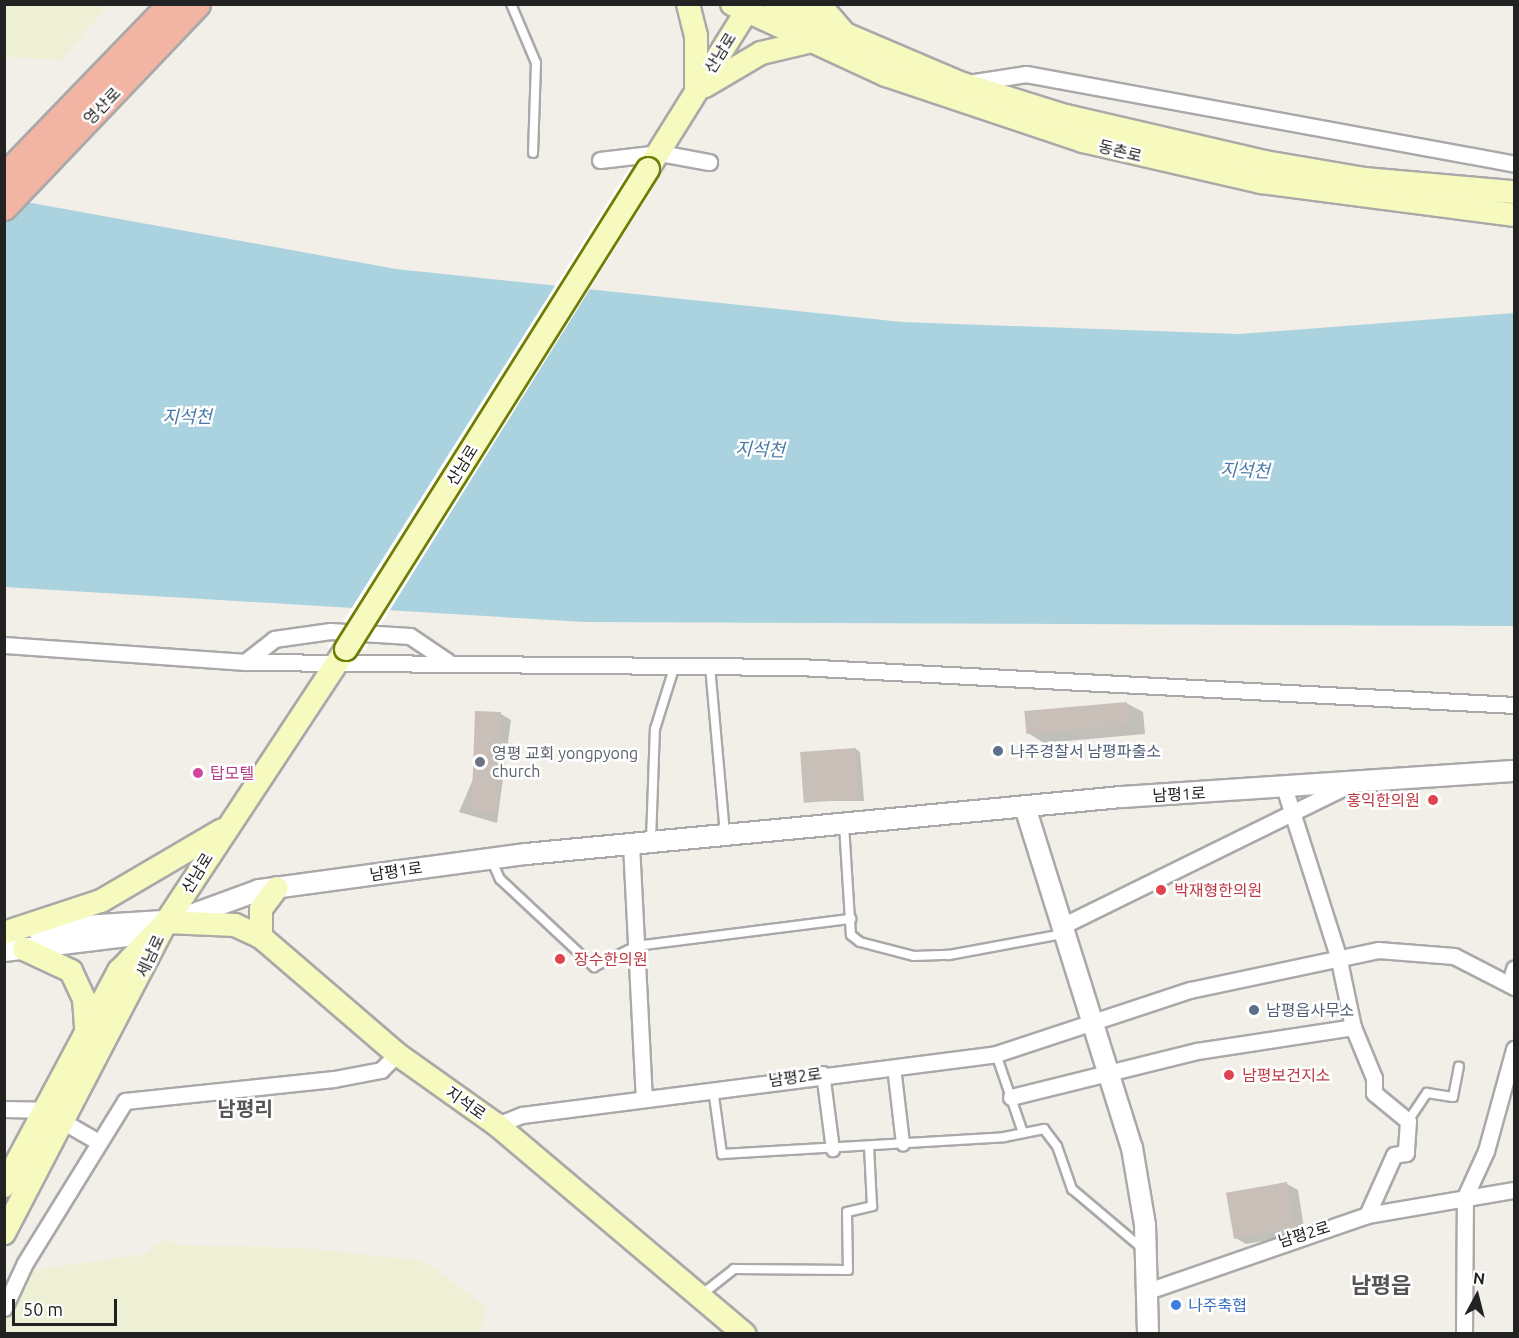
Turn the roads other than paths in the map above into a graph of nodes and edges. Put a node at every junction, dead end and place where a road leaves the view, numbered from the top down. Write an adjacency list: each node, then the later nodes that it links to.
1 (172, 4): 17 (highway, 영산로)
2 (197, 4): 19 (highway, 영산로)
3 (511, 4): 12 (lane)
4 (688, 4): 11 (main road)
5 (775, 4): 8 (main road, 동촌로)
6 (819, 4): 8 (main road)
7 (743, 7): 9 (main road, 동촌로); 11 (main road, 산남로)
8 (850, 40): 10 (main road, 동촌로)
9 (808, 42): 11 (main road); 20 (main road, 동촌로)
10 (963, 84): 16 (street); 18 (main road, 동촌로)
11 (696, 92): 14 (main road, 산남로)
12 (533, 153)
13 (600, 160): 14 (street)
14 (654, 161): 15 (street); 22 (main road, 산남로, bridge)
15 (709, 162)
16 (1515, 164)
17 (4, 178)
18 (1515, 192)
19 (4, 207)
20 (1515, 214)
21 (4, 645): 24 (street)
22 (342, 655): 23 (street); 24 (street); 34 (main road, 산남로)
23 (447, 661): 24 (street); 25 (street)
24 (245, 662)
25 (676, 663): 26 (street); 36 (lane)
26 (710, 664): 27 (street); 35 (lane)
27 (1515, 705)
28 (1515, 771): 29 (street, 남평1로)
29 (1357, 781): 30 (street, 남평1로); 32 (street)
30 (1284, 787): 31 (street, 남평1로); 32 (street)
31 (1025, 807): 33 (street, 남평1로); 41 (street)
32 (1289, 813): 41 (street); 45 (street)
33 (844, 825): 35 (street, 남평1로); 39 (lane)
34 (226, 828): 40 (main road, 산남로); 43 (main road)
35 (725, 836): 36 (street, 남평1로)
36 (641, 843): 37 (street, 남평1로); 44 (street)
37 (491, 859): 38 (street, 남평1로); 44 (lane)
38 (277, 888): 40 (street, 남평1로); 42 (main road)
39 (851, 919): 41 (lane); 44 (lane)
40 (166, 922): 42 (main road, 지석로); 43 (street); 49 (main road, 세남로); 61 (main road, 세남로)
41 (1061, 931): 47 (street)
42 (261, 937): 51 (main road, 지석로)
43 (10, 941): 49 (main road)
44 (636, 946): 59 (street)
45 (1338, 956): 46 (street, 남평2로); 47 (street, 남평2로); 48 (street)
46 (1513, 980)
47 (1093, 1024): 52 (street, 남평2로); 56 (street)
48 (1353, 1027): 56 (street); 62 (street)
49 (86, 1029): 61 (main road, 세남로)
50 (1515, 1049): 71 (street)
51 (397, 1054): 63 (main road, 지석로); 65 (street)
52 (996, 1054): 53 (street, 남평2로); 58 (lane)
53 (894, 1066): 55 (street, 남평2로); 66 (street)
54 (1459, 1067): 62 (lane)
55 (823, 1074): 57 (street, 남평2로); 68 (street)
56 (1109, 1074): 58 (street); 74 (street)
57 (713, 1089): 59 (street, 남평2로); 68 (lane)
58 (1011, 1097): 64 (lane)
59 (644, 1099): 63 (street, 남평2로)
60 (4, 1109): 61 (street)
61 (53, 1115): 65 (street); 69 (main road, 세남로); 73 (main road, 세남로)
62 (1408, 1121): 72 (street)
63 (497, 1125): 76 (main road, 지석로)
64 (1023, 1133): 66 (lane); 74 (lane)
65 (97, 1141): 77 (street)
66 (903, 1144): 67 (lane)
67 (869, 1147): 68 (lane); 76 (lane)
68 (833, 1150)
69 (4, 1186)
70 (1515, 1190): 71 (street, 남평2로)
71 (1465, 1197): 72 (street, 남평2로); 80 (street)
72 (1367, 1215): 75 (street, 남평2로)
73 (4, 1233)
74 (1147, 1251): 75 (street)
75 (1148, 1291): 79 (street)
76 (701, 1294): 78 (main road, 지석로)
77 (4, 1308)
78 (744, 1334)
79 (1148, 1334)
80 (1464, 1334)

